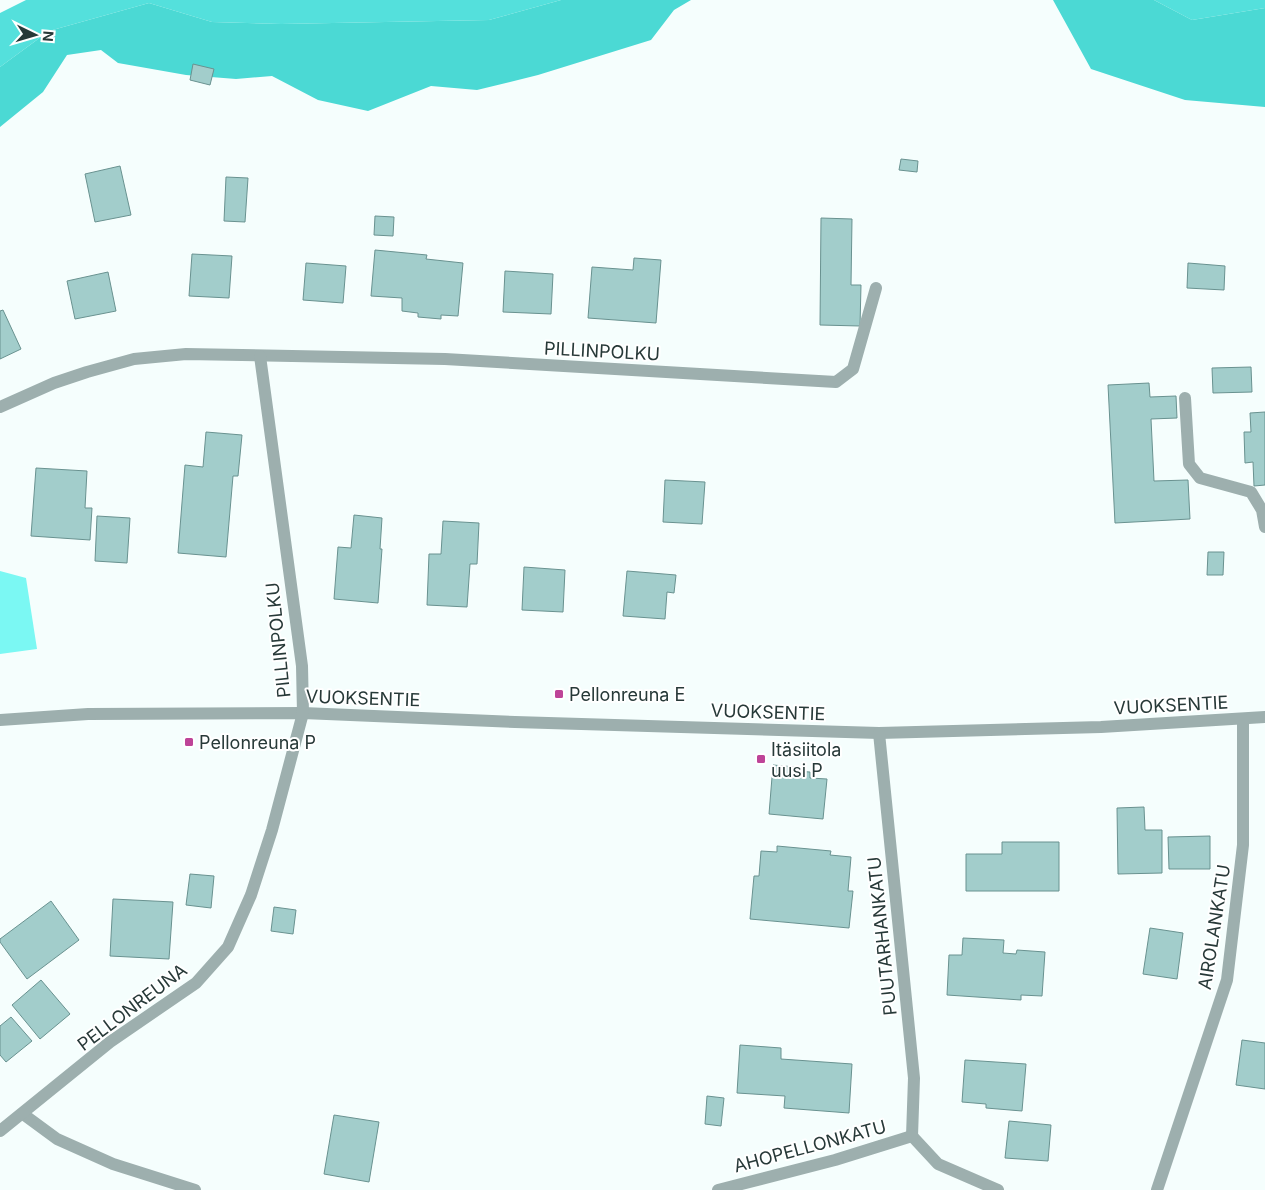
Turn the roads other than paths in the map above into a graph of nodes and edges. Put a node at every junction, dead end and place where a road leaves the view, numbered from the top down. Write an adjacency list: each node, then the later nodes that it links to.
1 (876, 288): 2 (street, PILLINPOLKU)
2 (260, 356): 4 (street, PILLINPOLKU); 6 (street, PILLINPOLKU)
3 (1185, 398): 5 (street)
4 (0, 407)
5 (1265, 527)
6 (302, 712): 9 (street, VUOKSENTIE); 10 (street, VUOKSENTIE); 11 (street, PELLONREUNA)
7 (1265, 717): 8 (street, VUOKSENTIE)
8 (1243, 719): 10 (street, VUOKSENTIE); 17 (street, AIROLANKATU)
9 (0, 720)
10 (879, 732): 13 (street, PUUTARHANKATU)
11 (23, 1114): 12 (street, PELLONREUNA); 14 (street)
12 (0, 1132)
13 (912, 1136): 15 (street, AHOPELLONKATU); 16 (street)
14 (195, 1190)
15 (718, 1190)
16 (998, 1190)
17 (1157, 1190)

